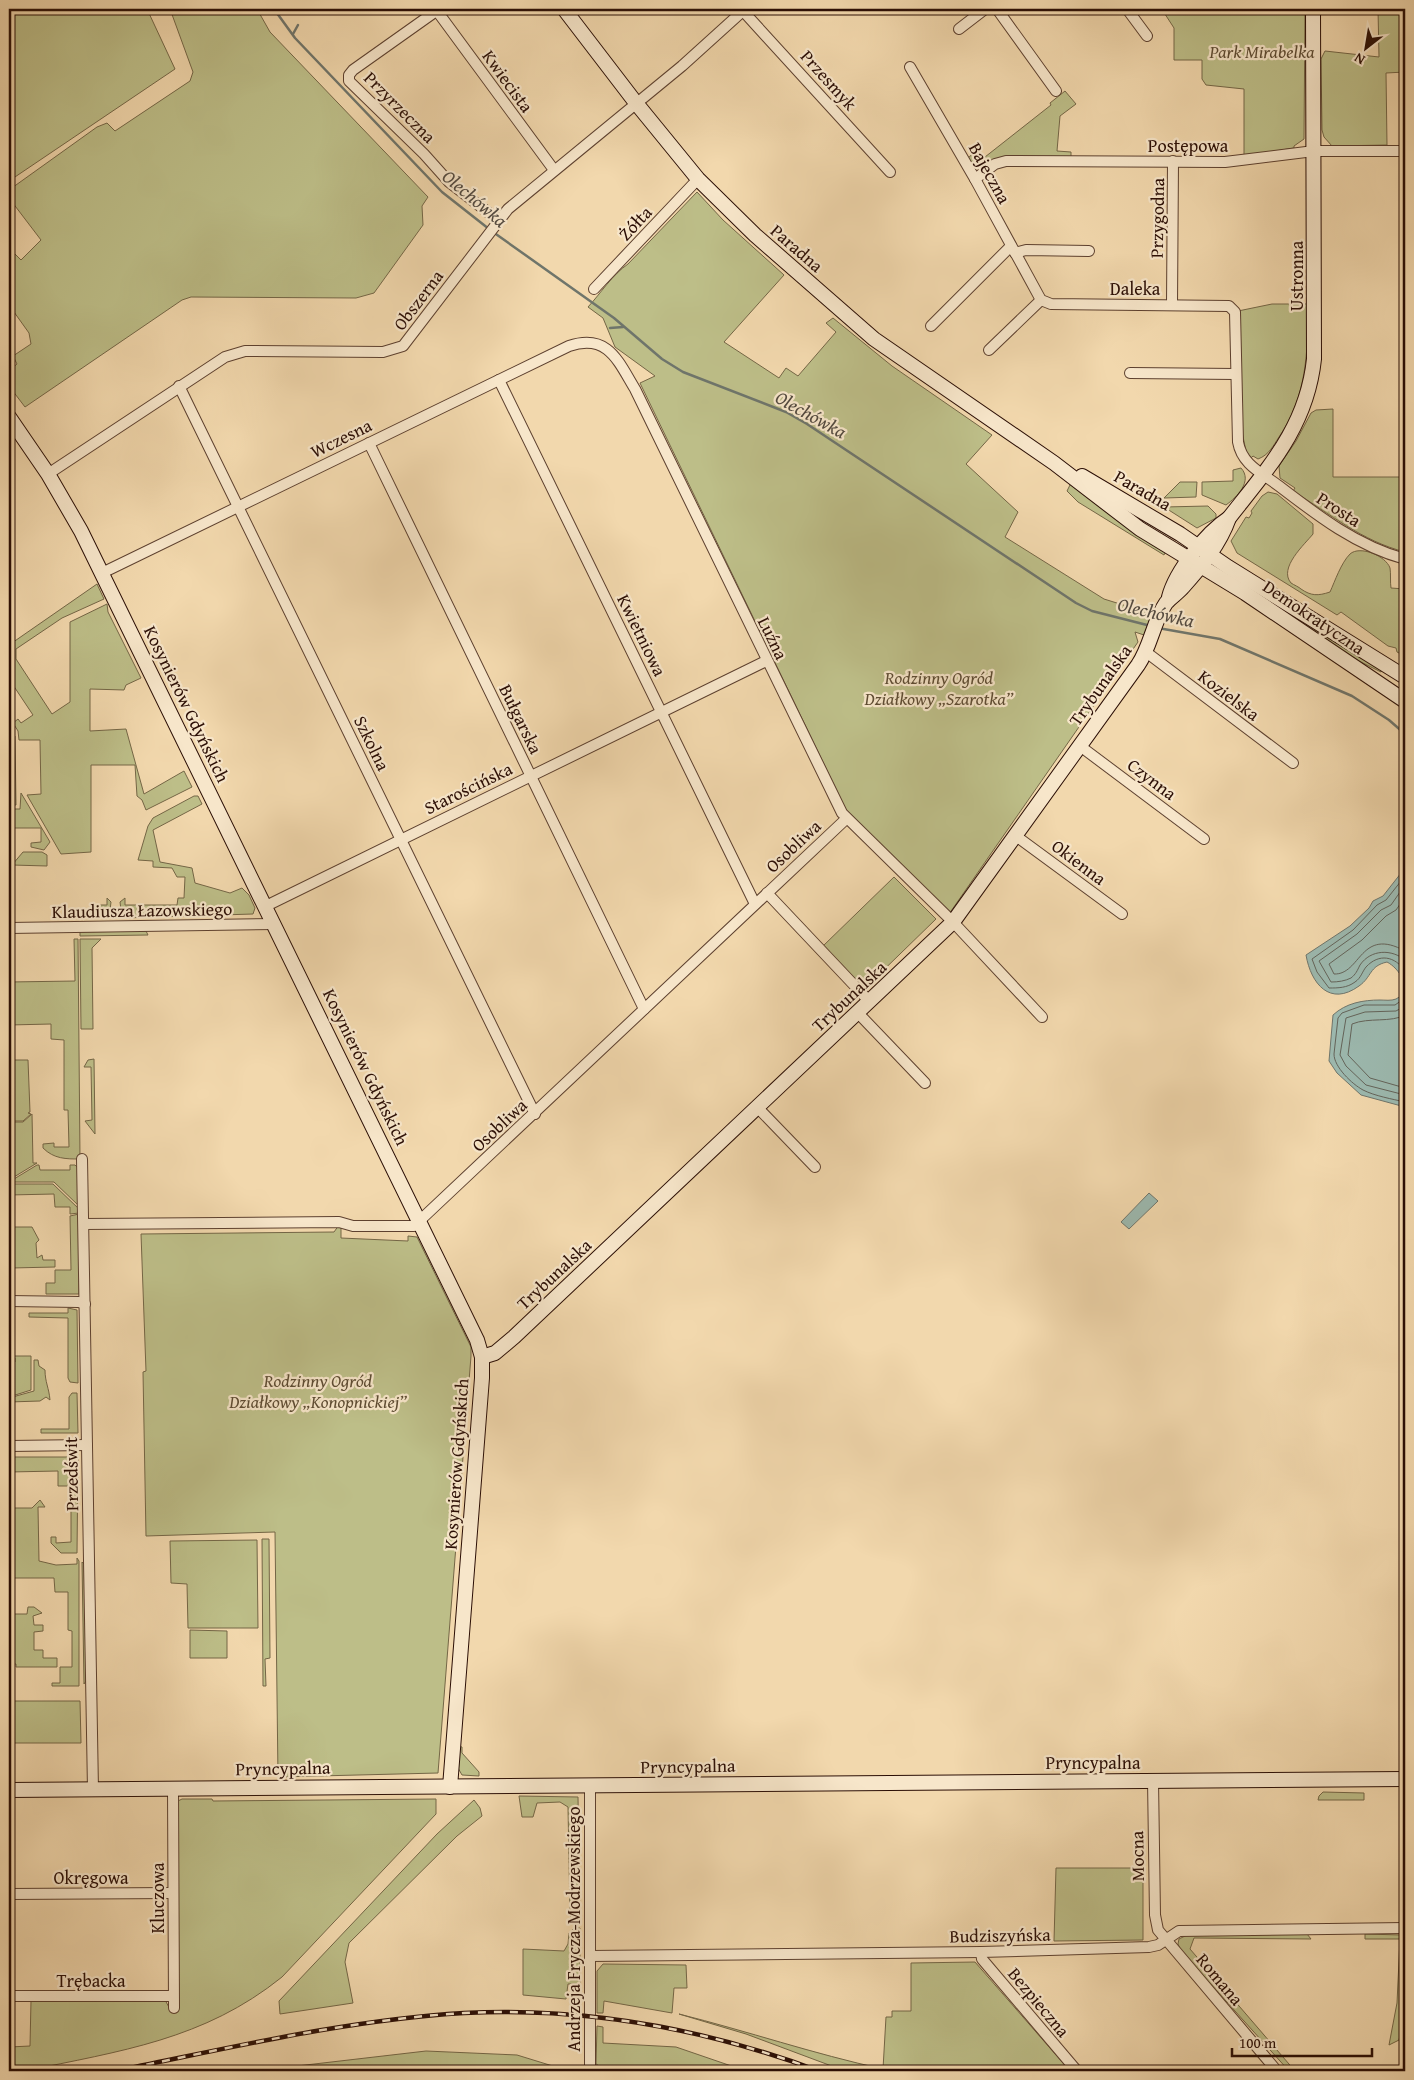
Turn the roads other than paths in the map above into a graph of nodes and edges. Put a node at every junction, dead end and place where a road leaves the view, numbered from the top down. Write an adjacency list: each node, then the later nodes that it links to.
1 (564, 9): 12 (street, Paradna)
2 (985, 9): 8 (street)
3 (997, 9): 11 (street)
4 (1127, 9): 9 (street)
5 (1313, 9): 13 (street, Ustronna)
6 (438, 10): 16 (street, Kwiecista); 20 (street, Przyrzeczna)
7 (744, 10): 12 (street, Obszerna); 17 (street, Przesmyk)
8 (959, 29)
9 (1147, 36)
10 (910, 67): 19 (street, Bajeczna)
11 (1056, 91)
12 (636, 103): 16 (street, Obszerna); 18 (street, Paradna)
13 (1314, 151): 14 (street, Postępowa); 15 (street, Postępowa); 38 (street, Ustronna)
14 (1405, 151)
15 (1174, 161): 19 (street, Postępowa); 25 (street, Przygodna)
16 (554, 170): 20 (street, Obszerna)
17 (890, 172)
18 (698, 179): 23 (street, Żółta); 36 (street, Paradna)
19 (975, 179): 21 (street, Bajeczna)
20 (497, 222): 33 (street, Obszerna)
21 (1013, 250): 22 (street); 24 (street, Bajeczna); 27 (street)
22 (1088, 251)
23 (594, 289)
24 (1040, 298): 25 (street, Daleka); 29 (street)
25 (1172, 305): 26 (street, Daleka)
26 (1233, 309): 31 (street, Prosta)
27 (931, 326)
28 (598, 344): 32 (street, Wczesna); 45 (street, Luźna)
29 (989, 350)
30 (1130, 373): 31 (street)
31 (1236, 374): 38 (street, Prosta)
32 (499, 380): 35 (street, Wczesna); 48 (street, Kwietniowa)
33 (180, 386): 37 (street, Obszerna); 39 (street, Szkolna)
34 (9, 417): 37 (street, Kosynierów Gdyńskich)
35 (369, 443): 39 (street, Wczesna); 51 (street, Bułgarska)
36 (1054, 463): 40 (street, Paradna); 42 (street, Paradna)
37 (48, 474): 43 (street, Kosynierów Gdyńskich)
38 (1262, 475): 40 (street, Ustronna); 41 (street, Prosta)
39 (238, 506): 43 (street, Wczesna); 55 (street, Szkolna)
40 (1204, 550): 42 (street, Trybunalska); 46 (street, Demokratyczna)
41 (1405, 559)
42 (1195, 562): 44 (street, Trybunalska); 47 (street, Demokratyczna)
43 (102, 573): 58 (street, Kosynierów Gdyńskich)
44 (1146, 652): 49 (street, Trybunalska); 50 (street, Kozielska)
45 (766, 660): 48 (street, Starościńska); 52 (street, Luźna)
46 (1405, 677)
47 (1405, 701)
48 (661, 712): 51 (street, Starościńska); 57 (street, Kwietniowa)
49 (1080, 746): 53 (street, Trybunalska); 54 (street, Czynna)
50 (1292, 763)
51 (531, 776): 55 (street, Starościńska); 64 (street, Bułgarska)
52 (846, 819): 56 (street, Osobliwa); 60 (street, Luźna)
53 (1016, 836): 59 (street, Okienna); 60 (street, Trybunalska)
54 (1204, 839)
55 (401, 840): 58 (street, Starościńska); 69 (street, Szkolna)
56 (768, 893): 57 (street, Osobliwa); 63 (street)
57 (755, 904): 64 (street, Osobliwa)
58 (266, 906): 61 (street, Kosynierów Gdyńskich)
59 (1122, 914)
60 (953, 922): 63 (street, Trybunalska); 66 (street, Luźna)
61 (275, 924): 62 (street, Klaudiusza Łazowskiego); 72 (street, Kosynierów Gdyńskich)
62 (9, 928)
63 (870, 1002): 65 (street, Trybunalska)
64 (644, 1009): 69 (street, Osobliwa)
65 (858, 1013): 67 (street); 68 (street, Trybunalska)
66 (1042, 1017)
67 (925, 1083)
68 (758, 1108): 71 (street); 76 (street, Trybunalska)
69 (535, 1114): 72 (street, Osobliwa)
70 (82, 1159): 73 (street, Przedświt)
71 (815, 1167)
72 (420, 1221): 73 (street, Osobliwa); 76 (street, Kosynierów Gdyńskich)
73 (84, 1224): 75 (street, Przedświt)
74 (9, 1301): 75 (street)
75 (85, 1304): 77 (street, Przedświt)
76 (482, 1358): 83 (street, Kosynierów Gdyńskich)
77 (87, 1445): 78 (street); 87 (street, Przedświt)
78 (9, 1446)
79 (1405, 1779): 81 (street, Pryncypalna)
80 (1152, 1780): 81 (street, Pryncypalna); 82 (street, Pryncypalna); 91 (street, Mocna)
81 (1367, 1780): 84 (street, Pryncypalna)
82 (590, 1786): 83 (street, Pryncypalna); 94 (street, Andrzeja Frycza-Modrzewskiego)
83 (450, 1787): 85 (street, Pryncypalna)
84 (1405, 1787)
85 (173, 1789): 87 (street, Pryncypalna); 88 (street, Kluczowa)
86 (9, 1790): 87 (street, Pryncypalna)
87 (92, 1790)
88 (173, 1893): 89 (street, Okręgowa); 96 (street, Kluczowa)
89 (9, 1894)
90 (1405, 1928): 92 (street, Budziszyńska)
91 (1158, 1930): 92 (street, Romana)
92 (1165, 1939): 93 (street, Budziszyńska); 100 (street, Romana)
93 (981, 1952): 94 (street, Budziszyńska); 99 (street, Bezpieczna)
94 (591, 1956): 98 (street, Andrzeja Frycza-Modrzewskiego)
95 (9, 1996): 96 (street, Trębacka)
96 (174, 1996): 97 (street, Kluczowa)
97 (174, 2008)
98 (590, 2071)
99 (1077, 2071)
100 (1278, 2071)

